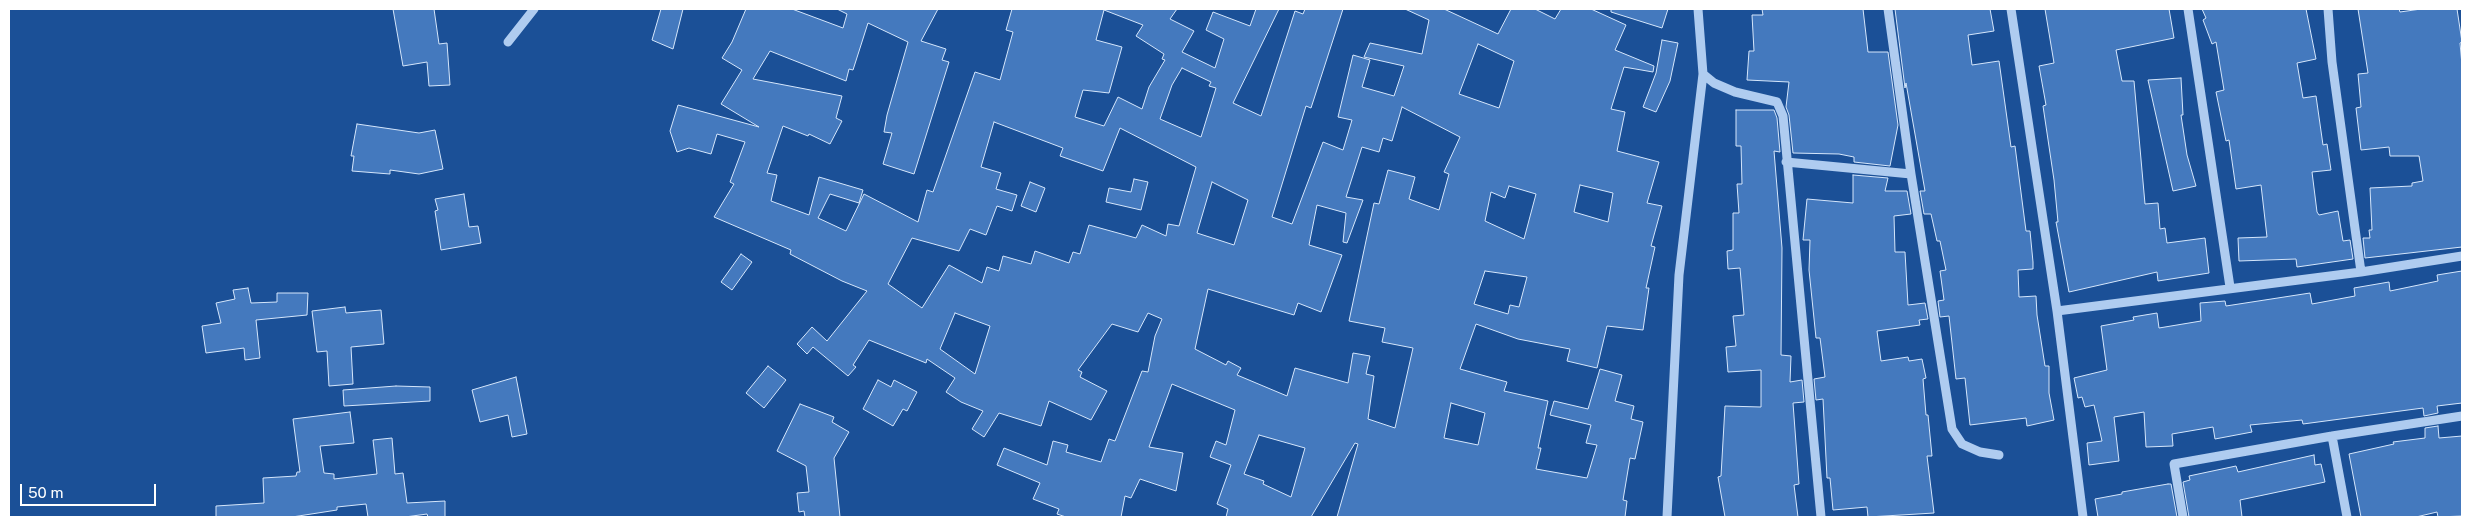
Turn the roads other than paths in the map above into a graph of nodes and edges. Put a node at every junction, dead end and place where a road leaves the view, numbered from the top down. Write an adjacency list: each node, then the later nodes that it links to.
1 (534, 9): 7 (street)
2 (1698, 9): 8 (street)
3 (1888, 9): 10 (street)
4 (2011, 9): 14 (street)
5 (2188, 9): 13 (street)
6 (2328, 9): 12 (street)
7 (508, 42)
8 (1703, 74): 9 (street); 18 (street)
9 (1786, 162): 10 (street); 19 (street)
10 (1910, 174): 17 (street)
11 (2462, 256): 12 (street)
12 (2361, 272): 13 (street)
13 (2230, 287): 14 (street)
14 (2057, 311): 20 (street)
15 (2462, 416): 16 (street)
16 (2332, 436): 21 (street); 22 (street)
17 (2000, 455)
18 (1667, 517)
19 (1821, 517)
20 (2083, 517)
21 (2183, 517)
22 (2347, 517)

